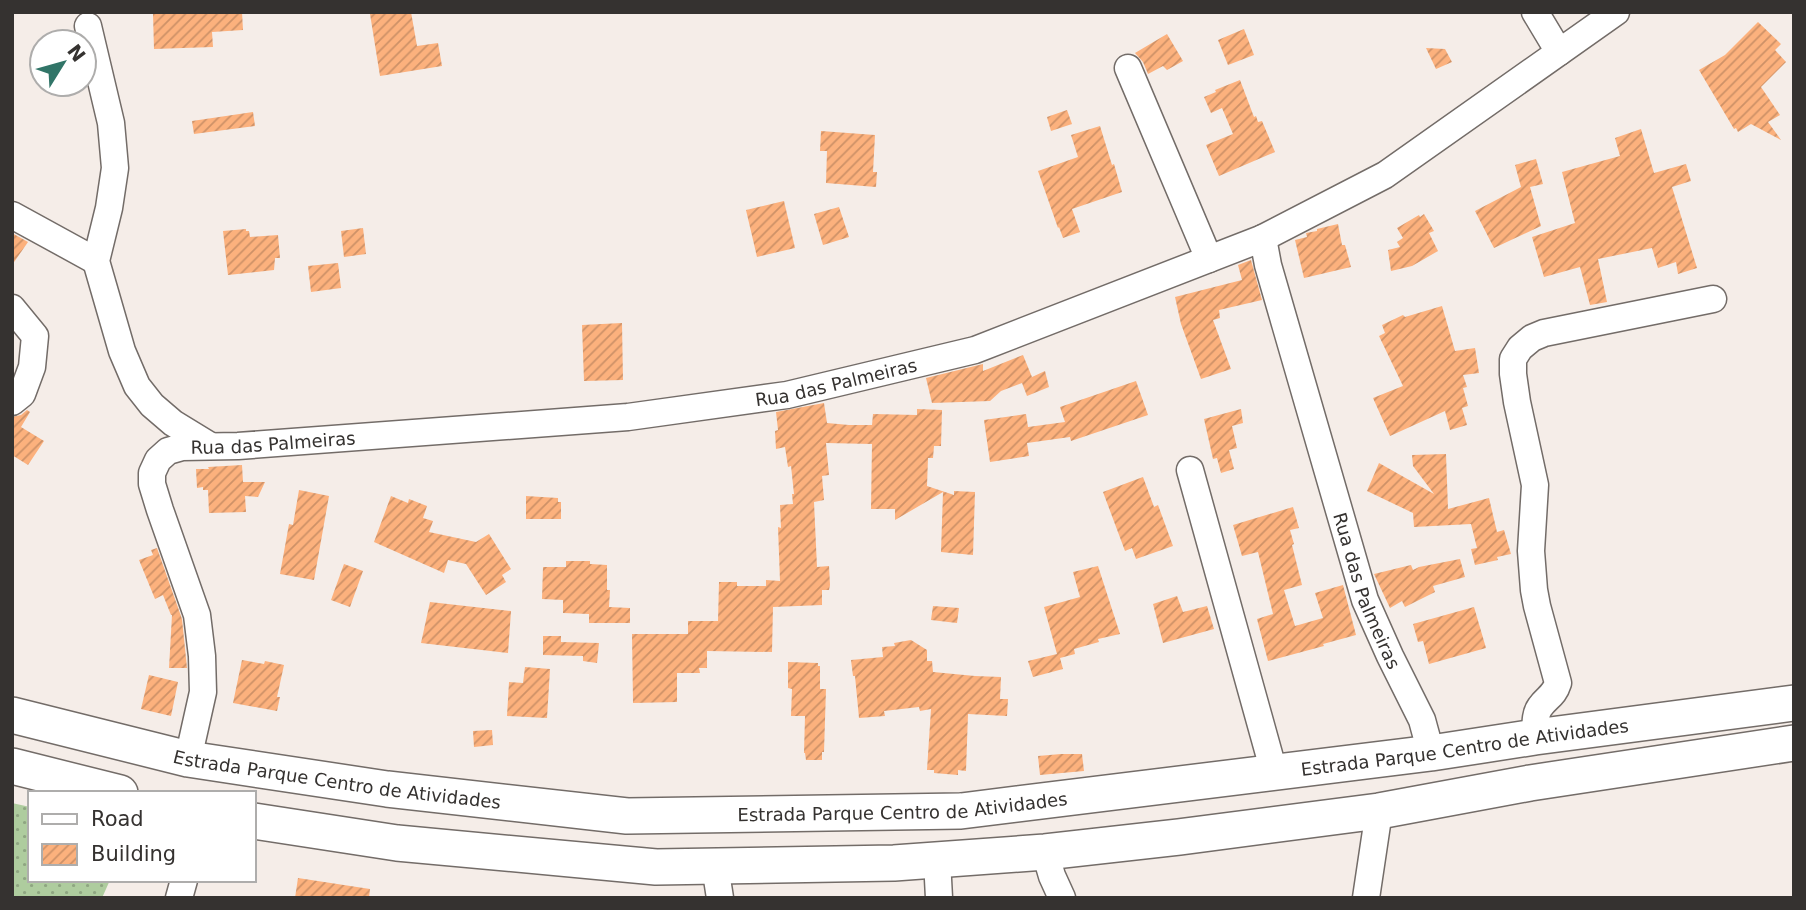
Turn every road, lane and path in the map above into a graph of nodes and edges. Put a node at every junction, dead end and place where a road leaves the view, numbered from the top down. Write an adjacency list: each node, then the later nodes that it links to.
1 (1535, 12): 4 (street)
2 (1616, 12): 4 (street)
3 (88, 26): 9 (street)
4 (1559, 51): 7 (street)
5 (1128, 68): 8 (street)
6 (12, 215): 9 (street)
7 (1263, 238): 8 (street, Rua das Palmeiras); 19 (street, Rua das Palmeiras)
8 (1209, 259): 13 (street, Rua das Palmeiras)
9 (96, 261): 13 (street)
10 (1713, 299): 17 (street)
11 (12, 308): 12 (street)
12 (12, 402)
13 (209, 445): 20 (street, Rua das Palmeiras)
14 (1189, 470): 22 (street)
15 (1794, 703): 17 (main road, Estrada Parque Centro de Atividades)
16 (12, 715): 20 (main road, Estrada Parque Centro de Atividades)
17 (1535, 737): 19 (main road, Estrada Parque Centro de Atividades); 23 (main road)
18 (1794, 743): 23 (main road)
19 (1431, 753): 22 (main road, Estrada Parque Centro de Atividades)
20 (188, 759): 22 (main road, Estrada Parque Centro de Atividades)
21 (12, 766): 24 (main road)
22 (1275, 772)
23 (1530, 783): 25 (main road)
24 (112, 791)
25 (1379, 811): 27 (main road); 32 (street)
26 (256, 821): 29 (main road)
27 (1045, 852): 28 (main road); 31 (street)
28 (937, 860): 29 (main road); 30 (street)
29 (718, 882)
30 (939, 898)
31 (1062, 898)
32 (1366, 898)

